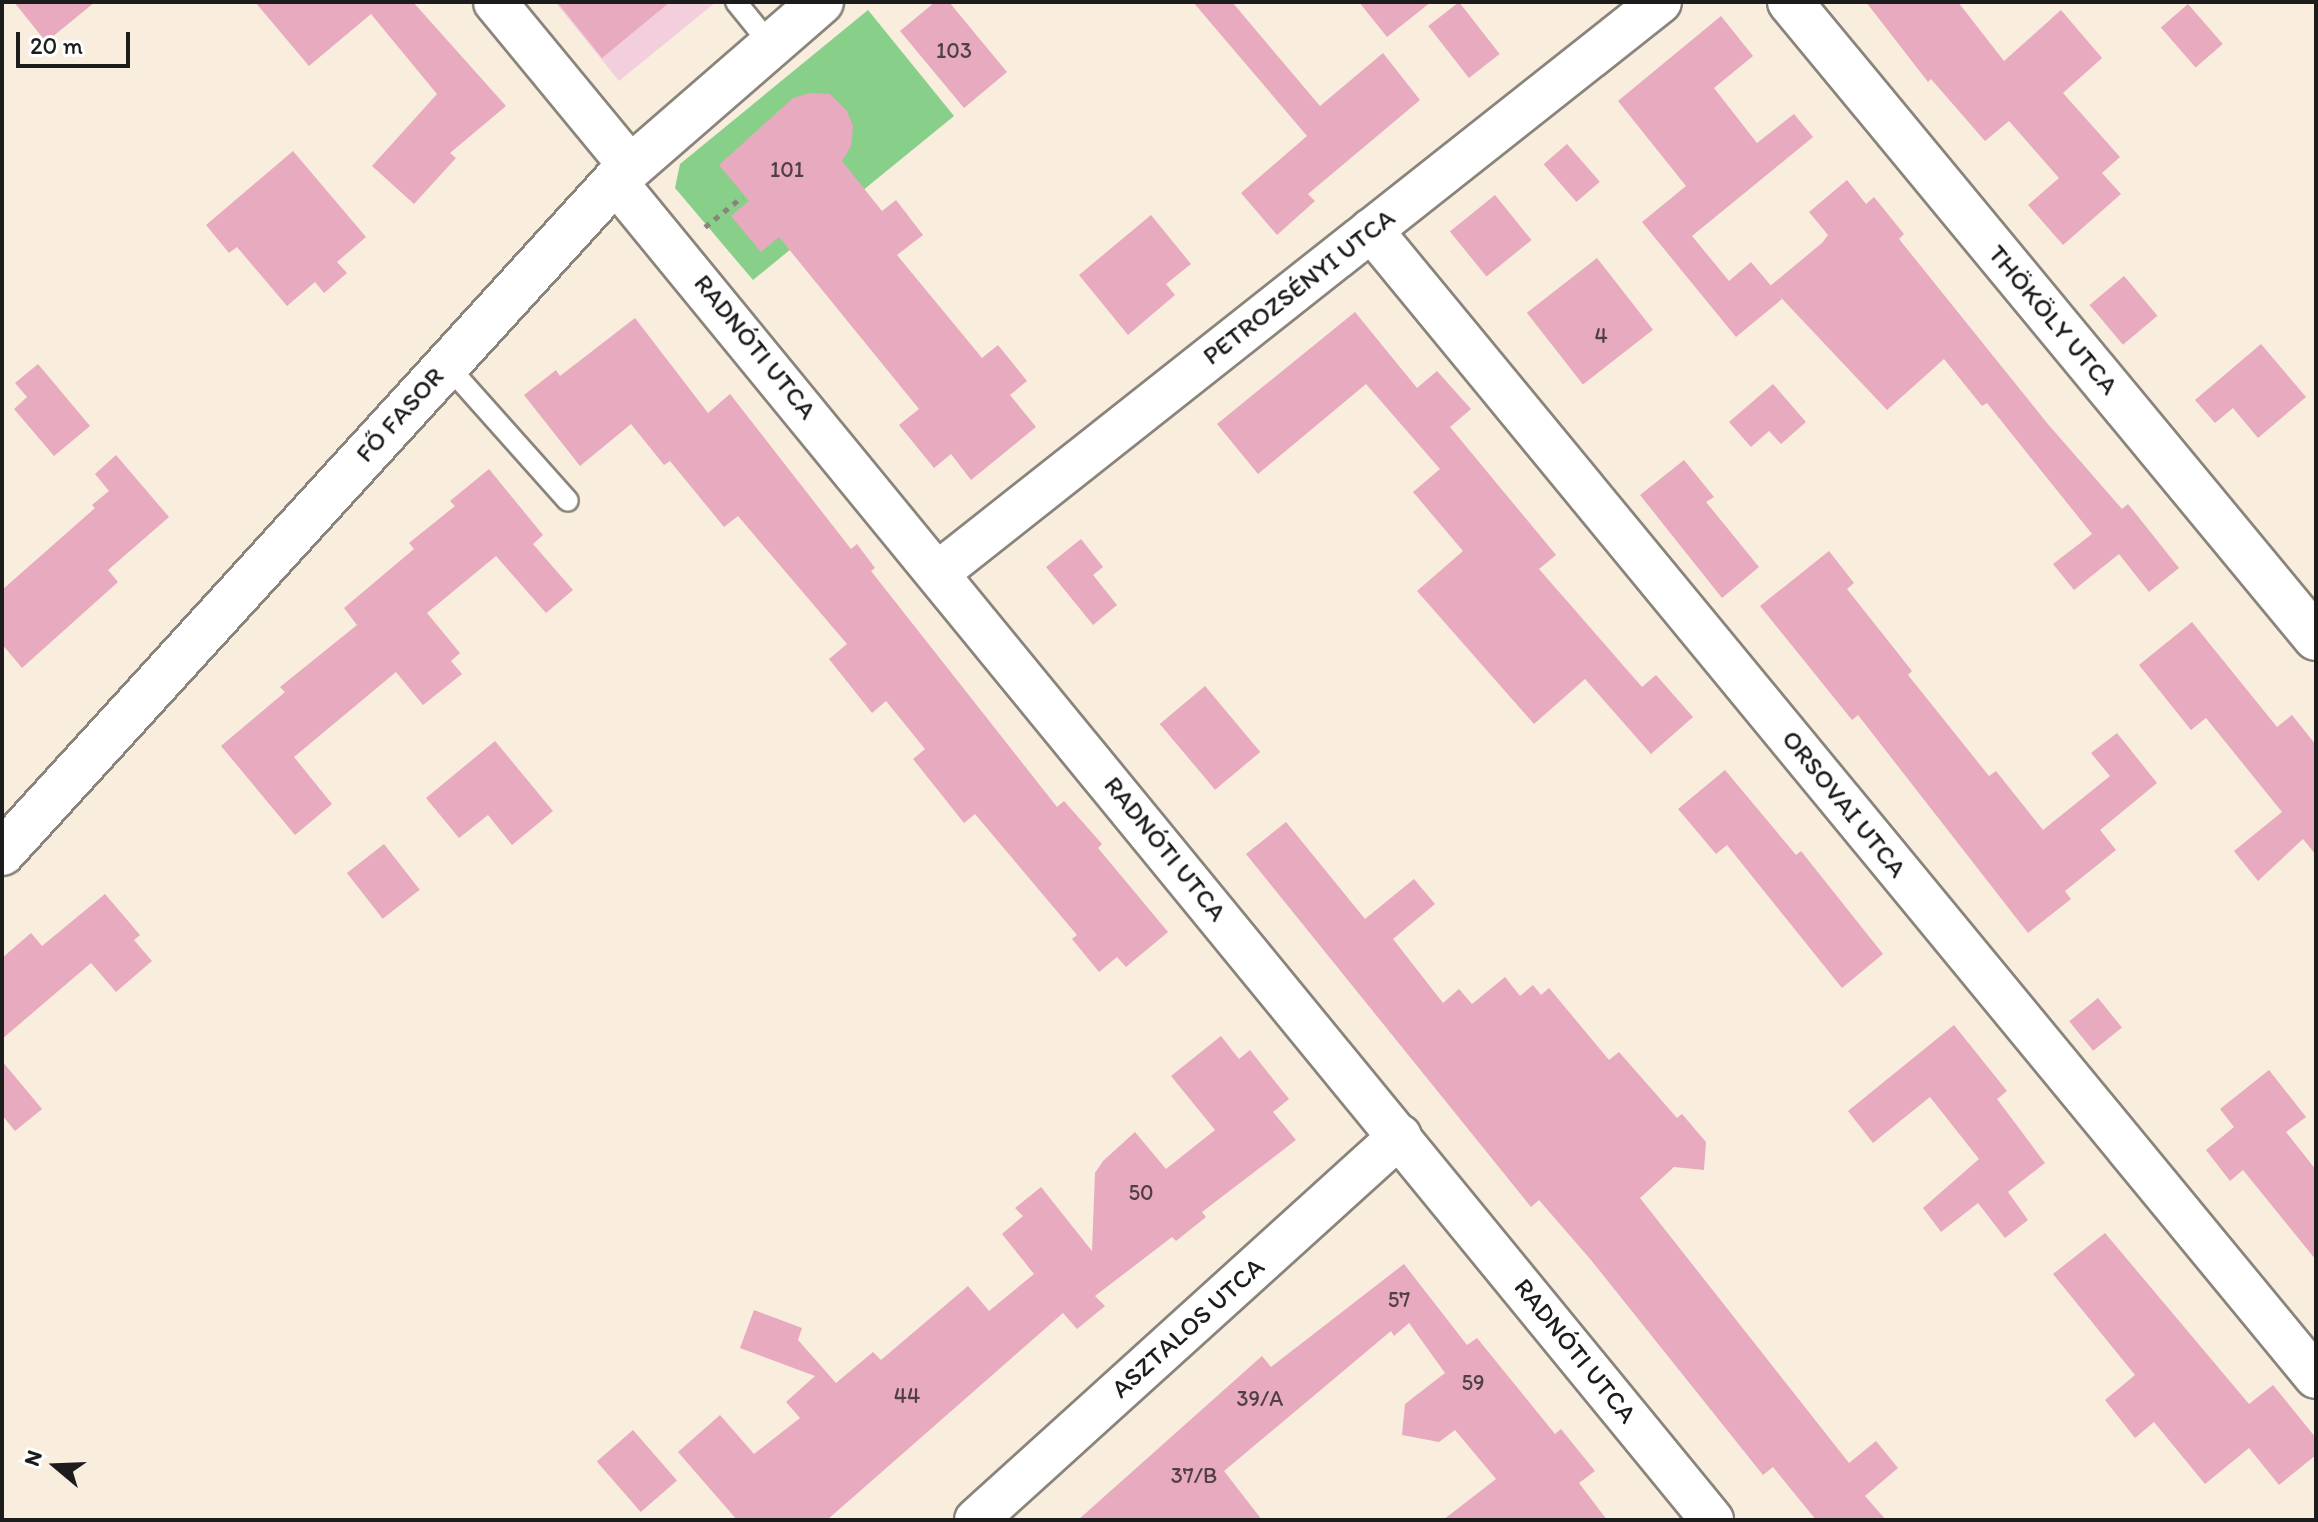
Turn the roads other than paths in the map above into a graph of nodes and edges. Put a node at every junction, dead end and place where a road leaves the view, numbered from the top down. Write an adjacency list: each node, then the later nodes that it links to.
1 (495, 2): 7 (street, RADNÓTI UTCA)
2 (736, 2): 6 (lane)
3 (821, 2): 6 (street, FŐ FASOR)
4 (1660, 2): 8 (street, PETROZSÉNYI UTCA)
5 (1790, 2): 12 (street, THÖKÖLY UTCA)
6 (771, 45): 7 (street, FŐ FASOR)
7 (623, 173): 9 (street, FŐ FASOR); 11 (street, RADNÓTI UTCA)
8 (1371, 230): 11 (street, PETROZSÉNYI UTCA); 15 (street, ORSOVAI UTCA)
9 (446, 364): 10 (lane); 13 (street, FŐ FASOR)
10 (568, 501)
11 (939, 572): 14 (street, RADNÓTI UTCA)
12 (2316, 638)
13 (2, 853)
14 (1400, 1136): 16 (street, ASZTALOS UTCA); 17 (street, RADNÓTI UTCA)
15 (2316, 1377)
16 (976, 1520)
17 (1712, 1520)

